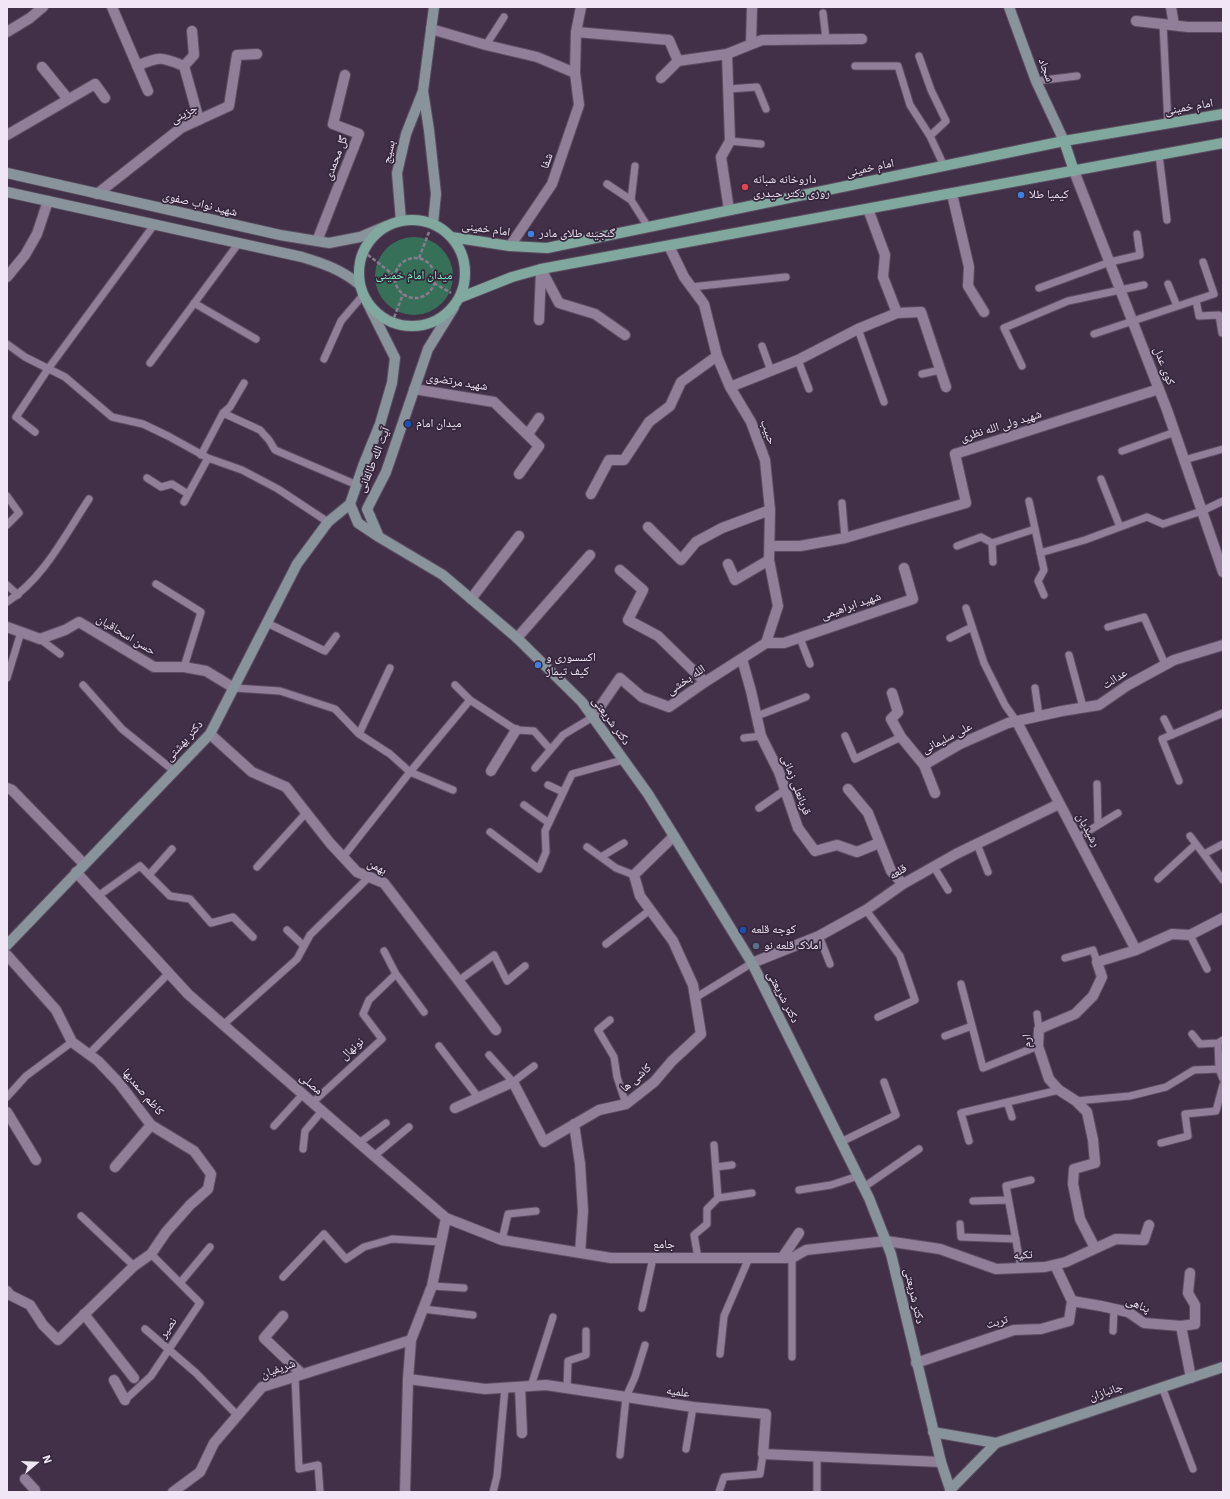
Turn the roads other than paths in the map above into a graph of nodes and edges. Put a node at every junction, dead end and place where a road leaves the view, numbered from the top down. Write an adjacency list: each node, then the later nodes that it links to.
1 (43, 7): 16 (street)
2 (112, 7): 26 (street)
3 (434, 7): 14 (main road, بسیج)
4 (581, 7): 17 (street, شفا)
5 (752, 7): 20 (street)
6 (1009, 7): 34 (main road, سجاد)
7 (1171, 7): 12 (street)
8 (824, 13): 18 (lane)
9 (504, 17): 21 (lane)
10 (1136, 21): 11 (street)
11 (1163, 24): 12 (street); 43 (lane)
12 (1174, 25): 13 (street)
13 (1223, 27)
14 (431, 29): 21 (street); 36 (main road, بسیج)
15 (192, 31): 27 (street)
16 (7, 32)
17 (576, 32): 25 (street); 30 (street, شفا)
18 (826, 39): 19 (street); 20 (street)
19 (862, 39)
20 (751, 44): 23 (street)
21 (486, 45): 30 (street)
22 (257, 54): 42 (street, جزینی)
23 (727, 54): 25 (street); 35 (street)
24 (919, 56): 45 (lane)
25 (678, 60): 33 (street)
26 (137, 66): 27 (street); 37 (street)
27 (184, 66): 42 (street)
28 (855, 66): 45 (lane)
29 (42, 67): 39 (street)
30 (575, 73): 73 (street, شفا)
31 (345, 75): 71 (street, گل محمدی)
32 (1077, 76): 34 (lane)
33 (661, 78)
34 (1036, 81): 47 (main road, سجاد)
35 (729, 89): 40 (lane); 46 (street)
36 (423, 91): 64 (main road, بسیج); 65 (main road, بسیج)
37 (148, 92)
38 (105, 98): 39 (street)
39 (68, 99): 44 (street)
40 (766, 109)
41 (1223, 114): 43 (main road, امام خمینی)
42 (199, 120): 57 (street, جزینی)
43 (1168, 124): 47 (main road, امام خمینی)
44 (7, 135)
45 (930, 136): 52 (lane)
46 (730, 141): 49 (lane); 62 (street)
47 (1064, 141): 52 (main road, امام خمینی); 53 (main road)
48 (1223, 143): 50 (main road)
49 (761, 144)
50 (1160, 155): 53 (main road); 63 (lane)
51 (635, 166): 59 (lane)
52 (944, 166): 62 (main road, امام خمینی)
53 (1074, 171): 58 (main road); 75 (street, کوی عدل)
54 (7, 173): 57 (main road, شهید نواب صفوی)
55 (607, 184): 59 (lane)
56 (7, 192): 60 (main road)
57 (97, 194): 71 (main road, شهید نواب صفوی)
58 (952, 194): 61 (main road); 90 (street)
59 (631, 200): 68 (lane)
60 (48, 201): 66 (main road); 78 (street)
61 (868, 209): 74 (main road); 91 (street)
62 (729, 210): 68 (main road, امام خمینی)
63 (1168, 220)
64 (401, 221): 65 (main road); 67 (main road)
65 (433, 223): 70 (main road)
66 (154, 225): 72 (main road); 106 (lane)
67 (386, 226): 71 (main road, شهید نواب صفوی); 85 (main road)
68 (648, 227): 73 (main road, امام خمینی)
69 (1137, 234): 75 (lane)
70 (451, 237): 73 (main road, امام خمینی); 87 (main road)
71 (317, 241)
72 (238, 244): 85 (main road); 88 (lane)
73 (510, 246)
74 (669, 246): 77 (main road); 82 (street, حبیب)
75 (1110, 262): 83 (lane); 84 (street, کوی عدل)
76 (1203, 262): 86 (lane)
77 (541, 269): 87 (main road); 92 (street); 97 (street)
78 (7, 277)
79 (786, 277): 82 (lane)
80 (1168, 284): 89 (lane)
81 (1144, 285): 84 (lane)
82 (691, 286): 101 (street, حبیب)
83 (1039, 288)
84 (1121, 290): 93 (street, کوی عدل); 105 (lane)
85 (363, 293): 87 (main road); 102 (lane); 129 (main road, آیت الله طالقانی)
86 (1196, 300): 89 (lane); 95 (lane)
87 (457, 302): 113 (main road, آیت الله طالقانی)
88 (194, 303): 98 (lane); 104 (lane)
89 (1177, 306): 93 (lane)
90 (984, 312)
91 (897, 313): 94 (street); 107 (street)
92 (539, 320)
93 (1133, 320): 96 (lane); 115 (street, کوی عدل)
94 (858, 329): 103 (street); 116 (lane)
95 (1222, 332)
96 (1094, 334)
97 (625, 335)
98 (256, 339)
99 (7, 344): 106 (lane)
100 (762, 346): 108 (lane)
101 (717, 356): 111 (street, حبیب); 131 (street)
102 (324, 359)
103 (798, 360): 108 (street); 114 (lane)
104 (150, 363)
105 (1022, 366)
106 (48, 369): 119 (lane); 124 (lane)
107 (940, 370): 109 (lane); 112 (street)
108 (771, 371): 111 (street)
109 (922, 374)
110 (244, 383): 117 (lane)
111 (730, 387): 139 (street, حبیب)
112 (946, 387)
113 (414, 388): 121 (street, شهید مرتضوی); 147 (main road, آیت الله طالقانی)
114 (809, 388)
115 (1159, 389): 120 (street, کوی عدل); 148 (street, شهید ولی الله نظری)
116 (884, 402)
117 (223, 413): 124 (lane); 129 (lane)
118 (539, 418): 121 (street)
119 (35, 432)
120 (1175, 432): 123 (lane); 125 (street, کوی عدل)
121 (528, 434): 126 (street, شهید مرتضوی)
122 (1223, 449): 125 (lane)
123 (1122, 451)
124 (204, 456): 130 (lane); 141 (lane)
125 (1184, 460): 140 (street, کوی عدل)
126 (519, 474)
127 (147, 478): 130 (lane)
128 (1102, 480): 144 (lane)
129 (357, 485): 138 (main road, آیت الله طالقانی)
130 (188, 494): 136 (lane)
131 (591, 494)
132 (7, 496): 142 (lane)
133 (89, 499): 163 (lane)
134 (1029, 501): 145 (lane)
135 (1223, 501): 140 (lane)
136 (184, 502)
137 (842, 503): 148 (lane)
138 (350, 504): 141 (main road, دکتر بهشتی); 147 (main road, آیت الله طالقانی)
139 (770, 510): 143 (street); 150 (street, حبیب)
140 (1202, 511): 144 (lane); 153 (street, کوی عدل)
141 (328, 522): 168 (main road, دکتر بهشتی)
142 (7, 525)
143 (648, 527)
144 (1120, 527): 152 (lane)
145 (1035, 530): 149 (lane); 152 (lane)
146 (518, 536): 165 (street)
147 (379, 537): 165 (main road, دکتر شریعتی)
148 (845, 538): 150 (street, شهید ولی الله نظری)
149 (992, 543): 151 (lane); 156 (lane)
150 (770, 546): 155 (street, حبیب)
151 (956, 546)
152 (1040, 553): 164 (lane)
153 (1220, 553): 160 (street, کوی عدل)
154 (590, 555): 174 (street)
155 (769, 560): 157 (street); 178 (street, حبیب)
156 (993, 562)
157 (728, 564)
158 (904, 568): 175 (street, شهید ابراهیمی)
159 (620, 570): 188 (street)
160 (1223, 572)
161 (156, 584): 185 (lane)
162 (7, 585): 163 (lane)
163 (18, 595): 166 (lane)
164 (1044, 595)
165 (471, 599): 174 (main road, دکتر شریعتی)
166 (7, 602)
167 (966, 608): 170 (lane)
168 (267, 623): 173 (lane); 191 (main road, دکتر بهشتی)
169 (7, 627): 172 (street)
170 (972, 627): 176 (lane); 202 (lane)
171 (1108, 627): 184 (lane)
172 (21, 632): 177 (street); 187 (lane)
173 (336, 636)
174 (517, 638): 200 (main road, دکتر شریعتی)
175 (800, 638): 178 (street, شهید ابراهیمی); 183 (lane)
176 (950, 638)
177 (40, 639): 180 (lane); 185 (street, حسن اسحاقیان)
178 (766, 643): 182 (street, الله بخشی)
179 (1223, 645): 184 (street, عدالت)
180 (60, 654)
181 (1070, 654): 196 (lane)
182 (742, 660): 188 (street, الله بخشی); 198 (street, قربانعلی زمانی)
183 (810, 664)
184 (1165, 664): 196 (street, عدالت)
185 (184, 666): 191 (street, حسن اسحاقیان)
186 (390, 668): 205 (lane)
187 (7, 678)
188 (705, 682): 200 (street, الله بخشی)
189 (83, 685): 215 (lane)
190 (455, 685): 195 (lane)
191 (234, 688): 204 (main road, دکتر بهشتی); 205 (lane)
192 (1035, 688): 199 (lane)
193 (892, 693): 209 (street, علی سلیمانی)
194 (806, 697): 198 (lane)
195 (470, 700): 203 (lane); 217 (lane)
196 (1083, 708): 199 (street, عدالت)
197 (1223, 713): 206 (lane)
198 (757, 716): 207 (street, قربانعلی زمانی)
199 (1039, 716): 202 (street, عدالت)
200 (593, 717): 211 (lane); 212 (main road, دکتر شریعتی)
201 (1164, 720): 206 (lane)
202 (1017, 722): 213 (street, علی سلیمانی); 227 (street, رشیدیان)
203 (516, 730): 211 (lane); 216 (street)
204 (210, 734): 215 (main road, دکتر بهشتی); 230 (street, بهمن)
205 (359, 734): 217 (lane)
206 (1172, 735): 218 (lane)
207 (761, 736): 210 (lane); 224 (street, قربانعلی زمانی)
208 (845, 736): 209 (lane)
209 (901, 737): 213 (street, علی سلیمانی)
210 (744, 738)
211 (550, 749): 214 (lane)
212 (623, 760): 225 (lane); 235 (main road, دکتر شریعتی)
213 (924, 765): 226 (street)
214 (535, 768)
215 (174, 771): 248 (main road, دکتر بهشتی)
216 (491, 771)
217 (410, 772): 223 (lane); 246 (lane)
218 (1179, 781)
219 (1098, 784): 233 (lane)
220 (548, 785): 225 (lane)
221 (7, 788): 248 (street)
222 (848, 789): 239 (street)
223 (452, 790)
224 (785, 790): 229 (lane); 239 (street, قربانعلی زمانی)
225 (563, 792): 232 (lane)
226 (935, 793)
227 (1059, 804): 237 (street, رشیدیان); 240 (street, قلعه)
228 (524, 805): 232 (lane)
229 (759, 808)
230 (306, 813): 246 (street, بهمن); 249 (lane)
231 (1118, 813): 233 (lane)
232 (549, 823): 234 (lane)
233 (1098, 825): 237 (lane)
234 (490, 832)
235 (674, 836): 254 (street); 276 (main road, دکتر شریعتی)
236 (1190, 836): 241 (lane)
237 (1077, 838): 271 (street, رشیدیان)
238 (624, 843): 247 (lane)
239 (879, 843): 258 (street)
240 (977, 844): 250 (street, قلعه); 252 (lane)
241 (1196, 844): 245 (lane); 256 (lane)
242 (1223, 844): 245 (lane)
243 (587, 847): 247 (lane)
244 (172, 849): 253 (lane)
245 (1204, 854): 257 (lane)
246 (343, 857): 255 (street, بهمن)
247 (601, 857): 254 (lane)
248 (84, 864): 251 (main road, دکتر بهشتی)
249 (258, 867)
250 (934, 867): 258 (street, قلعه); 259 (lane)
251 (76, 872): 260 (street, مصلی); 268 (main road, دکتر بهشتی)
252 (988, 872)
253 (149, 875): 260 (lane); 267 (lane)
254 (634, 875): 261 (street, کاشی ها)
255 (369, 877): 270 (lane); 282 (street, بهمن)
256 (1158, 879)
257 (1223, 880)
258 (903, 884): 262 (street, قلعه)
259 (948, 890)
260 (98, 896): 280 (street, مصلی)
261 (650, 910): 269 (lane); 284 (street, کاشی ها)
262 (866, 910): 265 (street, قلعه); 287 (lane)
263 (1222, 921): 266 (street)
264 (287, 930): 270 (lane)
265 (819, 936): 276 (street, قلعه); 277 (lane)
266 (1190, 936): 271 (street); 279 (lane)
267 (253, 937)
268 (8, 941)
269 (606, 944)
270 (304, 946): 289 (lane)
271 (1136, 950): 275 (street)
272 (384, 951): 281 (lane)
273 (7, 955): 295 (street, کاظم صمدیها)
274 (1065, 958): 275 (lane)
275 (1097, 962): 291 (street, ارم)
276 (752, 963): 284 (lane); 326 (main road, دکتر شریعتی)
277 (830, 964)
278 (525, 966): 282 (lane)
279 (1207, 969)
280 (169, 973): 289 (street, مصلی); 299 (lane)
281 (396, 974): 285 (lane); 314 (lane, نونهال)
282 (458, 981): 292 (street, بهمن)
283 (961, 984): 290 (lane)
284 (695, 998): 315 (street, کاشی ها)
285 (424, 1012)
286 (1037, 1014): 291 (lane)
287 (878, 1017)
288 (610, 1020): 315 (lane)
289 (223, 1025): 308 (street, مصلی)
290 (972, 1026): 294 (lane); 298 (lane)
291 (1039, 1029): 298 (street, ارم)
292 (496, 1030)
293 (1192, 1034): 296 (lane)
294 (945, 1036)
295 (72, 1042): 299 (street, کاظم صمدیها); 310 (lane)
296 (1221, 1042): 302 (lane)
297 (439, 1046): 311 (lane)
298 (1038, 1046): 307 (street, ارم)
299 (89, 1054): 322 (street, کاظم صمدیها)
300 (489, 1055): 304 (lane)
301 (534, 1066): 304 (lane)
302 (1219, 1068): 303 (lane); 312 (lane)
303 (1223, 1079)
304 (512, 1082): 311 (street); 321 (street, کاشی ها)
305 (884, 1082): 326 (lane)
306 (1223, 1085): 309 (lane)
307 (1059, 1090): 312 (street, ارم); 313 (lane)
308 (303, 1094): 314 (street, مصلی); 323 (lane)
309 (1222, 1095): 328 (lane)
310 (7, 1096)
311 (478, 1097): 316 (street)
312 (1076, 1101): 356 (street, ارم)
313 (1007, 1102): 319 (lane); 325 (lane)
314 (312, 1103): 317 (street, مصلی)
315 (626, 1104): 321 (street, کاشی ها)
316 (454, 1108)
317 (322, 1111): 327 (street, مصلی); 330 (lane)
318 (7, 1112): 333 (street)
319 (1012, 1117)
320 (386, 1123): 327 (lane)
321 (574, 1124): 357 (street)
322 (151, 1125): 335 (street); 358 (street, کاظم صمدیها)
323 (274, 1126)
324 (409, 1126): 332 (lane)
325 (969, 1141)
326 (841, 1142): 337 (main road, دکتر شریعتی)
327 (359, 1143): 332 (street, مصلی)
328 (1161, 1143)
329 (714, 1145): 336 (lane)
330 (303, 1149)
331 (919, 1149): 339 (lane)
332 (374, 1156): 347 (street, مصلی)
333 (36, 1160)
334 (732, 1165): 336 (lane)
335 (114, 1167)
336 (716, 1167): 342 (lane)
337 (858, 1176): 339 (main road, دکتر شریعتی); 340 (lane)
338 (1031, 1180): 343 (lane)
339 (864, 1187): 353 (main road, دکتر شریعتی)
340 (799, 1190)
341 (752, 1193): 342 (lane)
342 (718, 1198): 360 (lane)
343 (1008, 1200): 344 (lane); 351 (lane)
344 (973, 1201)
345 (536, 1211): 352 (lane)
346 (80, 1216): 364 (lane)
347 (446, 1218): 352 (street, جامع); 354 (street)
348 (960, 1224): 351 (lane)
349 (1149, 1225): 356 (street, تکیه)
350 (798, 1233): 362 (street)
351 (1016, 1239): 365 (lane)
352 (502, 1240): 357 (street, جامع)
353 (886, 1241): 362 (street, جامع); 365 (street, تکیه); 389 (main road, دکتر شریعتی)
354 (441, 1242): 367 (lane); 369 (street)
355 (210, 1247): 368 (lane)
356 (1095, 1248): 363 (street, تکیه)
357 (580, 1253): 359 (street, جامع)
358 (151, 1254): 364 (street, کاظم صمدیها); 368 (lane, نصیر)
359 (653, 1258): 360 (street, جامع); 373 (lane)
360 (698, 1258): 361 (street, جامع)
361 (749, 1258): 362 (street, جامع); 387 (lane)
362 (787, 1258): 388 (lane)
363 (1055, 1265): 365 (street, تکیه); 372 (street)
364 (134, 1266): 376 (street, کاظم صمدیها)
365 (1021, 1268)
366 (1190, 1272): 380 (street)
367 (282, 1277)
368 (180, 1283): 386 (lane, نصیر)
369 (432, 1286): 370 (lane); 374 (street)
370 (464, 1288)
371 (7, 1291): 376 (street, کاظم صمدیها)
372 (1072, 1301): 375 (street, پناهی); 389 (street, تربت)
373 (642, 1308)
374 (423, 1309): 377 (lane); 384 (street)
375 (1114, 1309): 380 (street, پناهی); 383 (lane)
376 (84, 1314): 392 (street)
377 (473, 1315)
378 (283, 1316): 391 (street)
379 (553, 1317): 397 (lane)
380 (1181, 1326): 393 (street)
381 (145, 1329): 386 (lane)
382 (586, 1331): 400 (lane)
383 (1114, 1331)
384 (411, 1340): 391 (street, شریفیان); 394 (street)
385 (645, 1345): 401 (lane)
386 (169, 1350): 402 (lane, نصیر); 404 (lane)
387 (720, 1354)
388 (792, 1357)
389 (916, 1363): 405 (main road, دکتر شریعتی)
390 (1223, 1367): 393 (main road, جانبازان)
391 (298, 1375): 404 (street, شریفیان); 418 (lane)
392 (134, 1378)
393 (1191, 1378): 398 (main road, جانبازان)
394 (408, 1379): 399 (street, علمیه); 419 (street)
395 (114, 1380): 402 (street, نصیر)
396 (520, 1386): 397 (street, علمیه); 399 (street, علمیه); 406 (street)
397 (531, 1386): 400 (street, علمیه)
398 (1162, 1387): 407 (main road, جانبازان); 413 (lane)
399 (505, 1388): 420 (lane)
400 (567, 1388): 401 (street, علمیه)
401 (626, 1397): 403 (street, علمیه); 410 (lane)
402 (125, 1400)
403 (693, 1407): 408 (lane); 409 (street, علمیه)
404 (238, 1416): 417 (street, شریفیان)
405 (933, 1432): 407 (main road, جانبازان); 412 (main road, دکتر شریعتی)
406 (522, 1433)
407 (996, 1443): 415 (main road, جانبازان)
408 (686, 1449)
409 (763, 1454): 411 (street); 421 (lane)
410 (620, 1455)
411 (817, 1457): 412 (street); 422 (lane)
412 (941, 1462): 415 (main road, دکتر شریعتی)
413 (1193, 1469)
414 (25, 1479): 416 (street)
415 (950, 1491)
416 (35, 1492)
417 (173, 1492)
418 (320, 1492)
419 (405, 1492)
420 (493, 1492)
421 (719, 1492)
422 (817, 1492)

